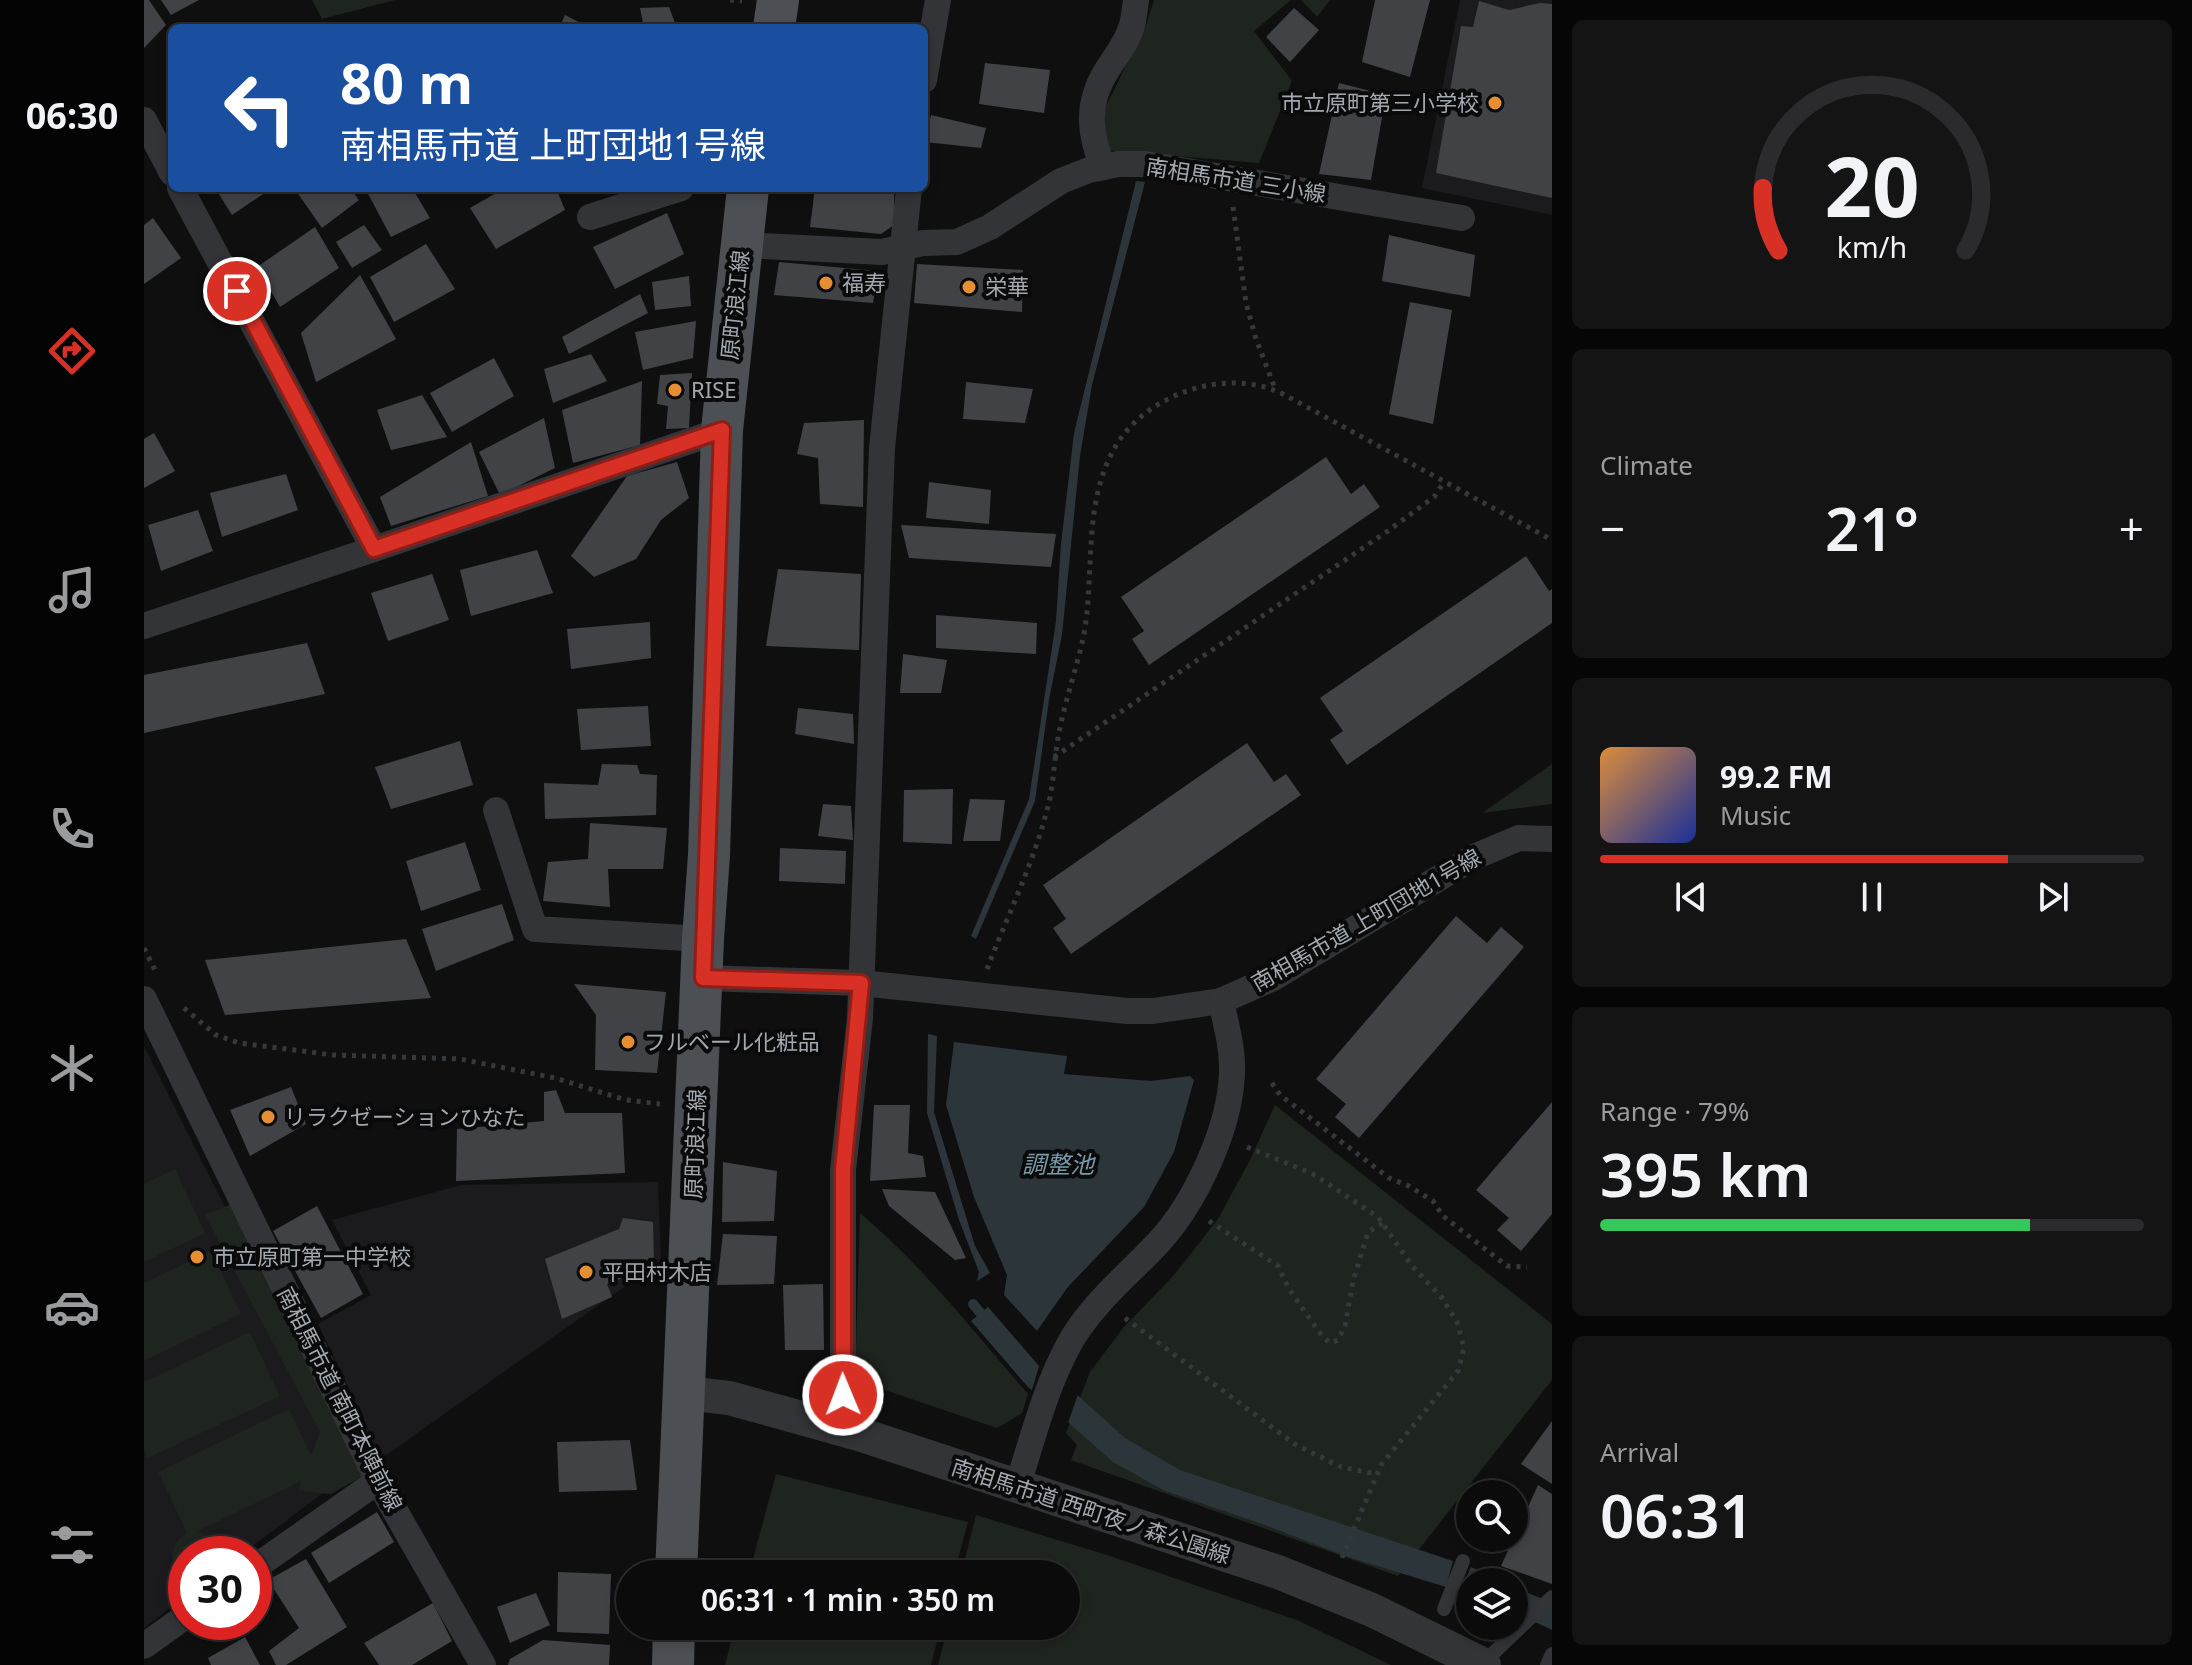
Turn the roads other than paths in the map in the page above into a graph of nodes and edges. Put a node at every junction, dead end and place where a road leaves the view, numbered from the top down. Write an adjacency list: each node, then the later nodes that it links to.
1 (778, 0): 4 (main road)
2 (938, 0): 5 (street)
3 (1136, 0): 8 (street)
4 (775, 24)
5 (928, 57)
6 (144, 120): 7 (street)
7 (168, 165)
8 (1103, 167): 14 (street, 南相馬市道 三小線); 16 (street, 南相馬市道 三小線)
9 (182, 192): 18 (street)
10 (668, 192): 13 (street)
11 (748, 192): 15 (main road, 原町浪江線)
12 (909, 192): 16 (street)
13 (590, 217)
14 (1462, 218)
15 (742, 245): 16 (street, 南相馬市道 三小線); 17 (main road, 原町浪江線)
16 (902, 247): 23 (street)
17 (722, 430): 18 (street); 22 (main road, 原町浪江線)
18 (374, 549): 19 (street)
19 (144, 626)
20 (496, 810): 22 (street, 南相馬市道 上町団地1号線)
21 (1552, 839): 25 (street, 南相馬市道 上町団地1号線)
22 (703, 958): 23 (street, 南相馬市道 上町団地1号線); 26 (main road, 原町浪江線)
23 (861, 983): 25 (street, 南相馬市道 上町団地1号線); 27 (street)
24 (152, 989): 28 (street, 南相馬市道 南町本陣前線)
25 (1221, 1001): 29 (street)
26 (685, 1393): 27 (street, 南相馬市道 西町夜ノ森公園線); 31 (main road, 原町浪江線)
27 (847, 1430): 29 (street, 南相馬市道 西町夜ノ森公園線)
28 (378, 1481): 30 (street); 40 (street, 南相馬市道 南町本陣前線)
29 (1017, 1487): 39 (street, 南相馬市道 西町夜ノ森公園線)
30 (272, 1555)
31 (677, 1560)
32 (1463, 1561): 34 (lane)
33 (1552, 1597): 39 (lane)
34 (1444, 1609)
35 (168, 1629): 37 (street)
36 (674, 1640): 41 (main road)
37 (144, 1646)
38 (1552, 1654): 42 (lane)
39 (1483, 1664)
40 (483, 1665)
41 (673, 1665)
42 (1547, 1665)

